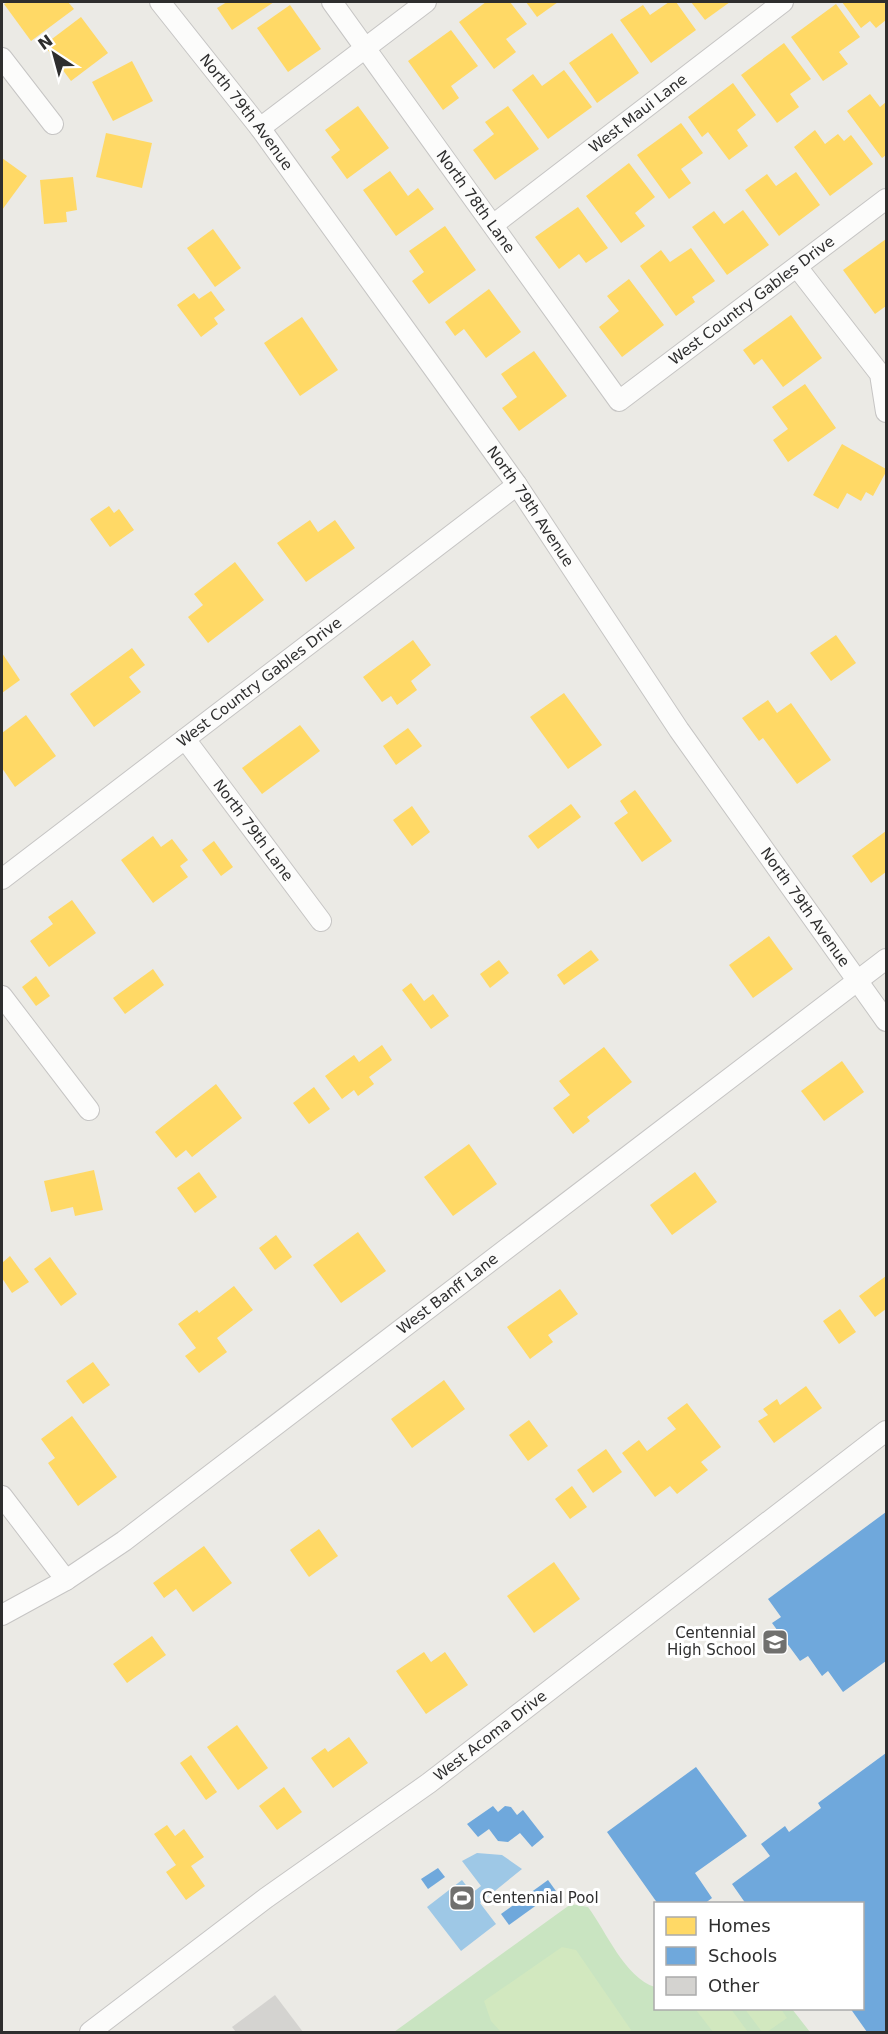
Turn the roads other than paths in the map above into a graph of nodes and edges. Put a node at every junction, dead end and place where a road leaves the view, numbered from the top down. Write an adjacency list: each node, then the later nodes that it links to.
1 (160, 2): 8 (street, North 79th Avenue)
2 (332, 2): 5 (street, North 78th Lane)
3 (426, 2): 5 (street)
4 (783, 2): 10 (street, West Maui Lane)
5 (366, 48): 8 (street); 10 (street, North 78th Lane)
6 (2, 58): 7 (street)
7 (53, 124)
8 (260, 128): 14 (street, North 79th Avenue)
9 (886, 199): 11 (street, West Country Gables Drive)
10 (493, 225): 12 (street, North 78th Lane)
11 (797, 267): 12 (street, West Country Gables Drive); 13 (street)
12 (619, 401)
13 (886, 412)
14 (517, 485): 15 (street, West Country Gables Drive); 19 (street, North 79th Avenue)
15 (185, 739): 16 (street, West Country Gables Drive); 17 (street, North 79th Lane)
16 (2, 879)
17 (321, 921)
18 (886, 959): 19 (street, West Banff Lane)
19 (858, 981): 21 (street, North 79th Avenue); 25 (street, West Banff Lane)
20 (2, 996): 22 (street)
21 (886, 1021)
22 (88, 1110)
23 (886, 1431): 27 (street, West Acoma Drive)
24 (2, 1496): 25 (street)
25 (66, 1580): 26 (street, West Banff Lane)
26 (2, 1615)
27 (90, 2032)

